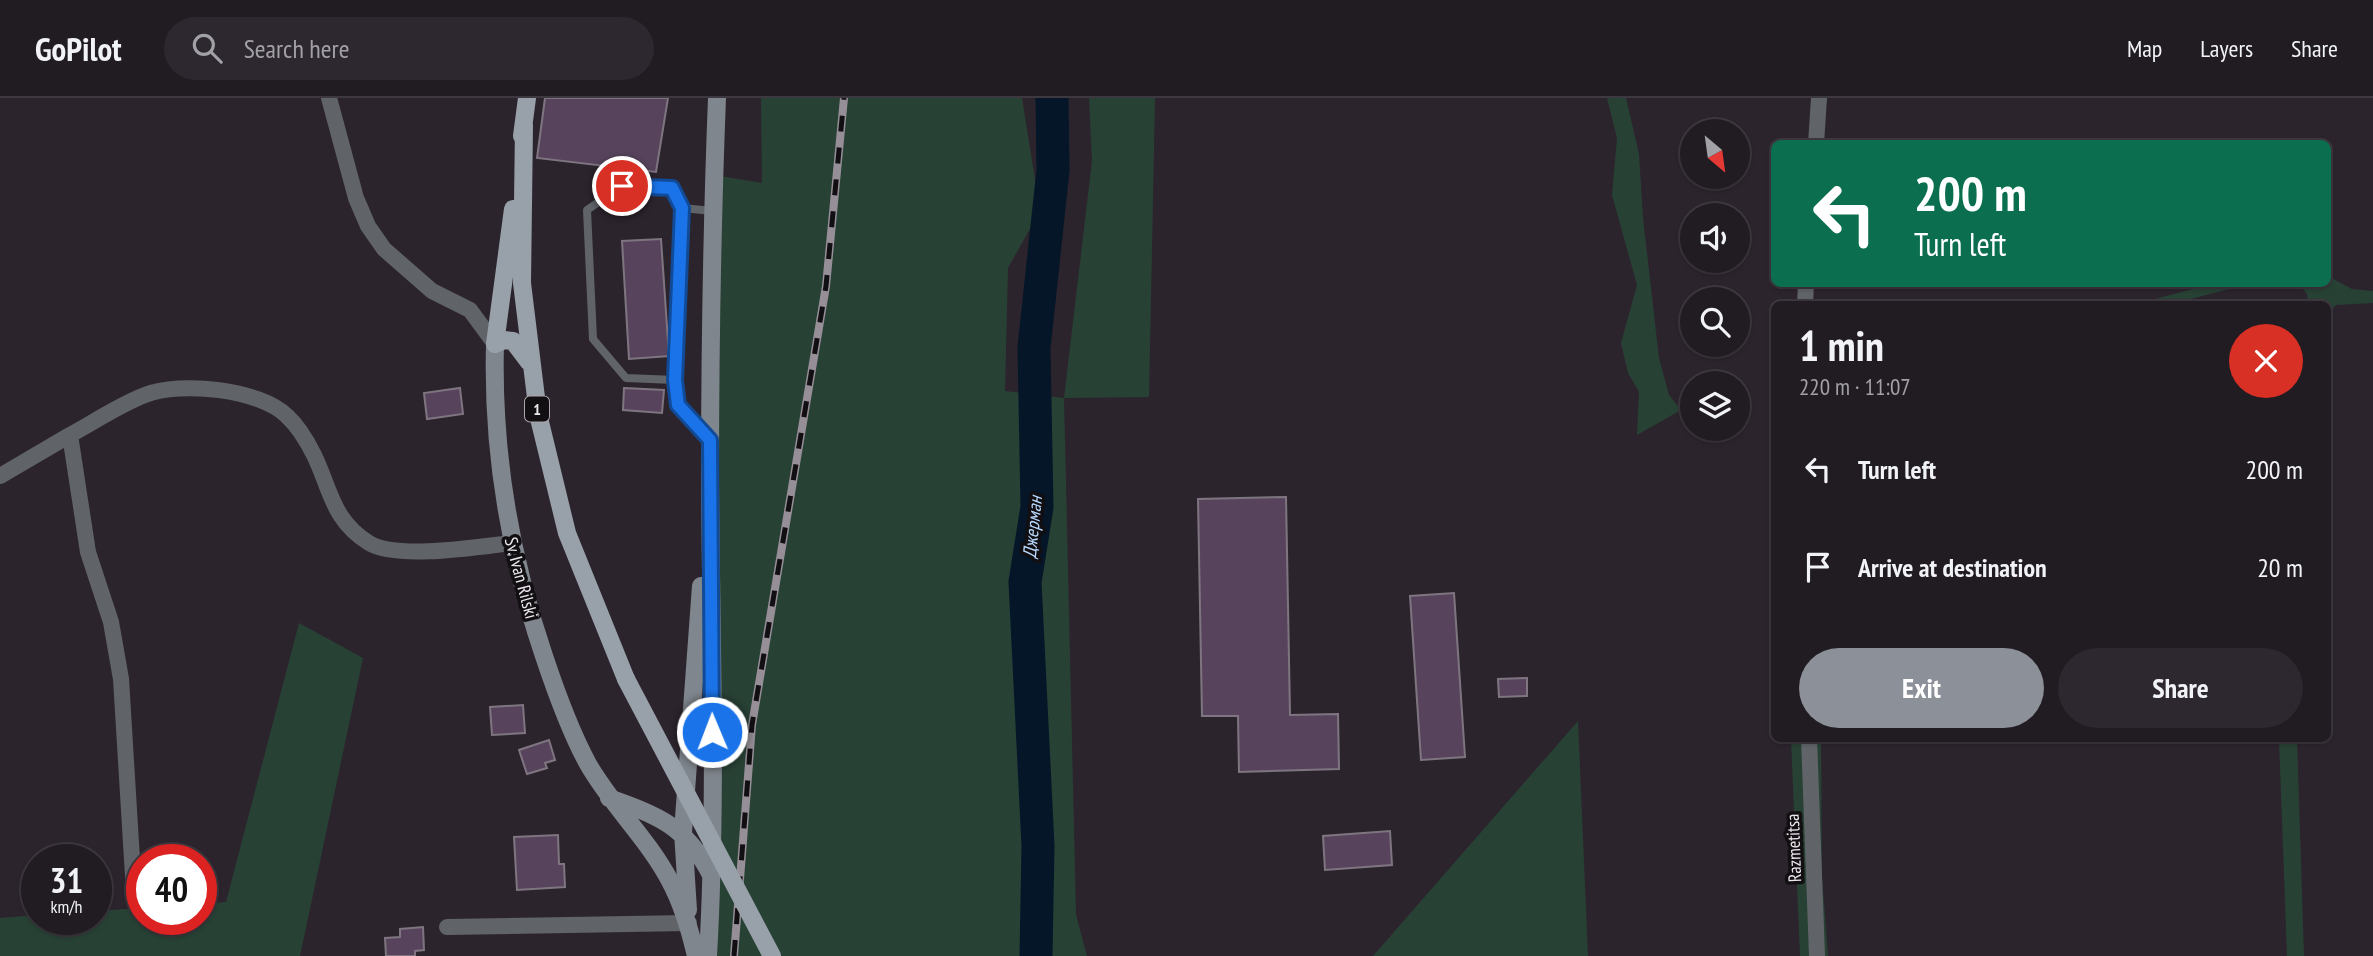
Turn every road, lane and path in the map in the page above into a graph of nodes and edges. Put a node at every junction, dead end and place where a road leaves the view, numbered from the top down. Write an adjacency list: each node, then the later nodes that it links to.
1 (329, 98): 9 (street)
2 (527, 98): 5 (main road, 1)
3 (718, 98): 8 (street)
4 (1819, 98): 6 (street)
5 (524, 125): 9 (main road); 10 (main road, 1)
6 (1816, 140)
7 (682, 208): 8 (lane); 11 (lane); 11 (lane)
8 (713, 211): 13 (street)
9 (495, 344): 10 (main road); 16 (street, Sv. Ivan Rilski)
10 (531, 367): 26 (main road, 1, bridge)
11 (675, 380): 13 (lane)
12 (70, 435): 14 (street); 16 (street); 20 (street)
13 (710, 440): 15 (street)
14 (0, 476)
15 (710, 478): 19 (street); 21 (street)
16 (511, 543): 18 (street, Sv. Ivan Rilski)
17 (1809, 742): 27 (street, Razmetitsa)
18 (607, 797): 19 (street); 22 (street, Sv. Ivan Rilski)
19 (683, 832): 21 (street); 22 (street)
20 (131, 844)
21 (712, 878): 25 (street)
22 (689, 923): 23 (street); 24 (street, Sv. Ivan Rilski)
23 (447, 927)
24 (696, 956)
25 (708, 956)
26 (772, 956)
27 (1817, 956)

